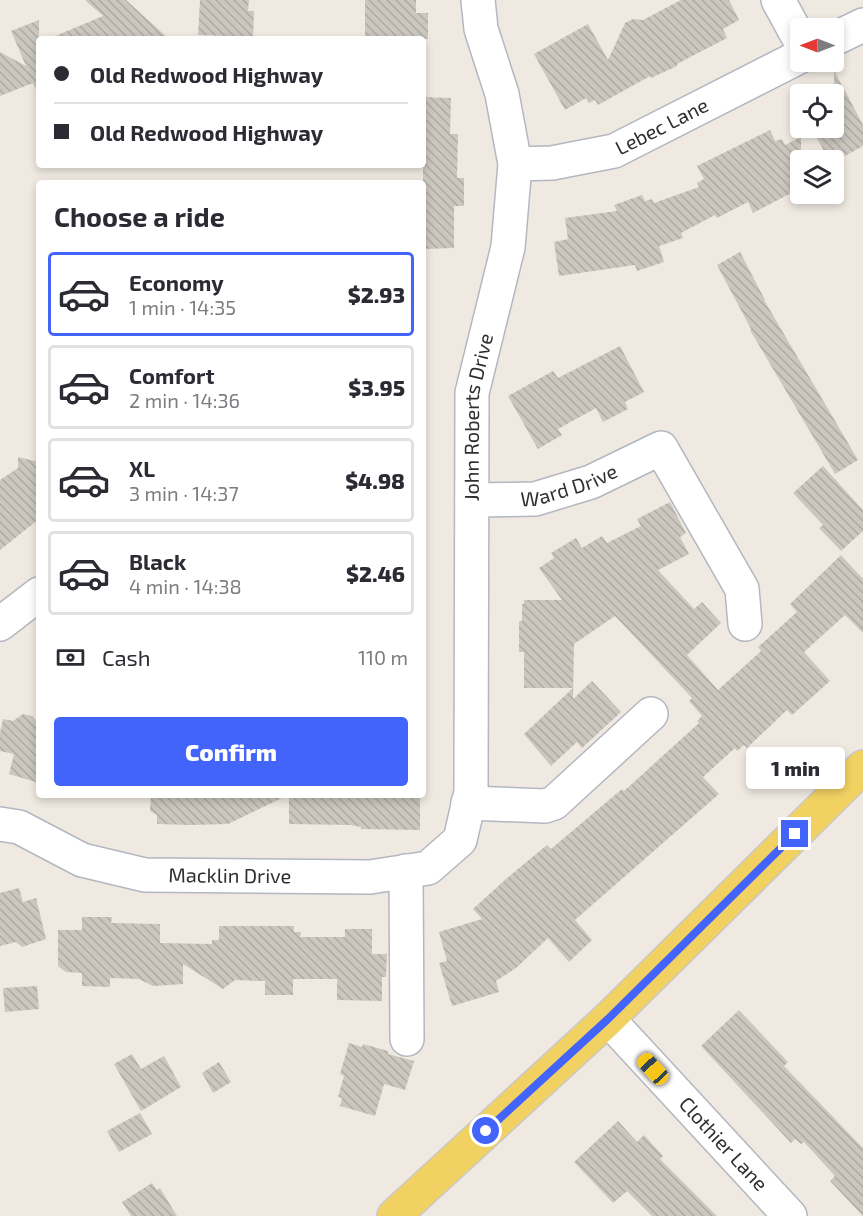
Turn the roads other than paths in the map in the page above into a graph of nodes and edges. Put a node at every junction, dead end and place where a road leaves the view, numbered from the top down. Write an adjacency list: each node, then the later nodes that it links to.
1 (478, 0): 7 (street, John Roberts Drive)
2 (778, 0): 3 (street)
3 (790, 22)
4 (863, 26): 5 (street)
5 (844, 35)
6 (790, 62): 7 (street, Lebec Lane)
7 (515, 164): 8 (street, John Roberts Drive)
8 (472, 500): 11 (street, Ward Drive); 14 (street, John Roberts Drive)
9 (36, 596): 10 (street)
10 (0, 624)
11 (745, 624)
12 (651, 714): 14 (street)
13 (863, 767): 18 (main road)
14 (468, 804): 16 (street, John Roberts Drive)
15 (0, 824): 17 (street, Macklin Drive)
16 (460, 840): 17 (street, Macklin Drive)
17 (406, 871): 19 (street)
18 (608, 1019): 20 (main road); 21 (street, Clothier Lane)
19 (407, 1039)
20 (395, 1216)
21 (790, 1216)

